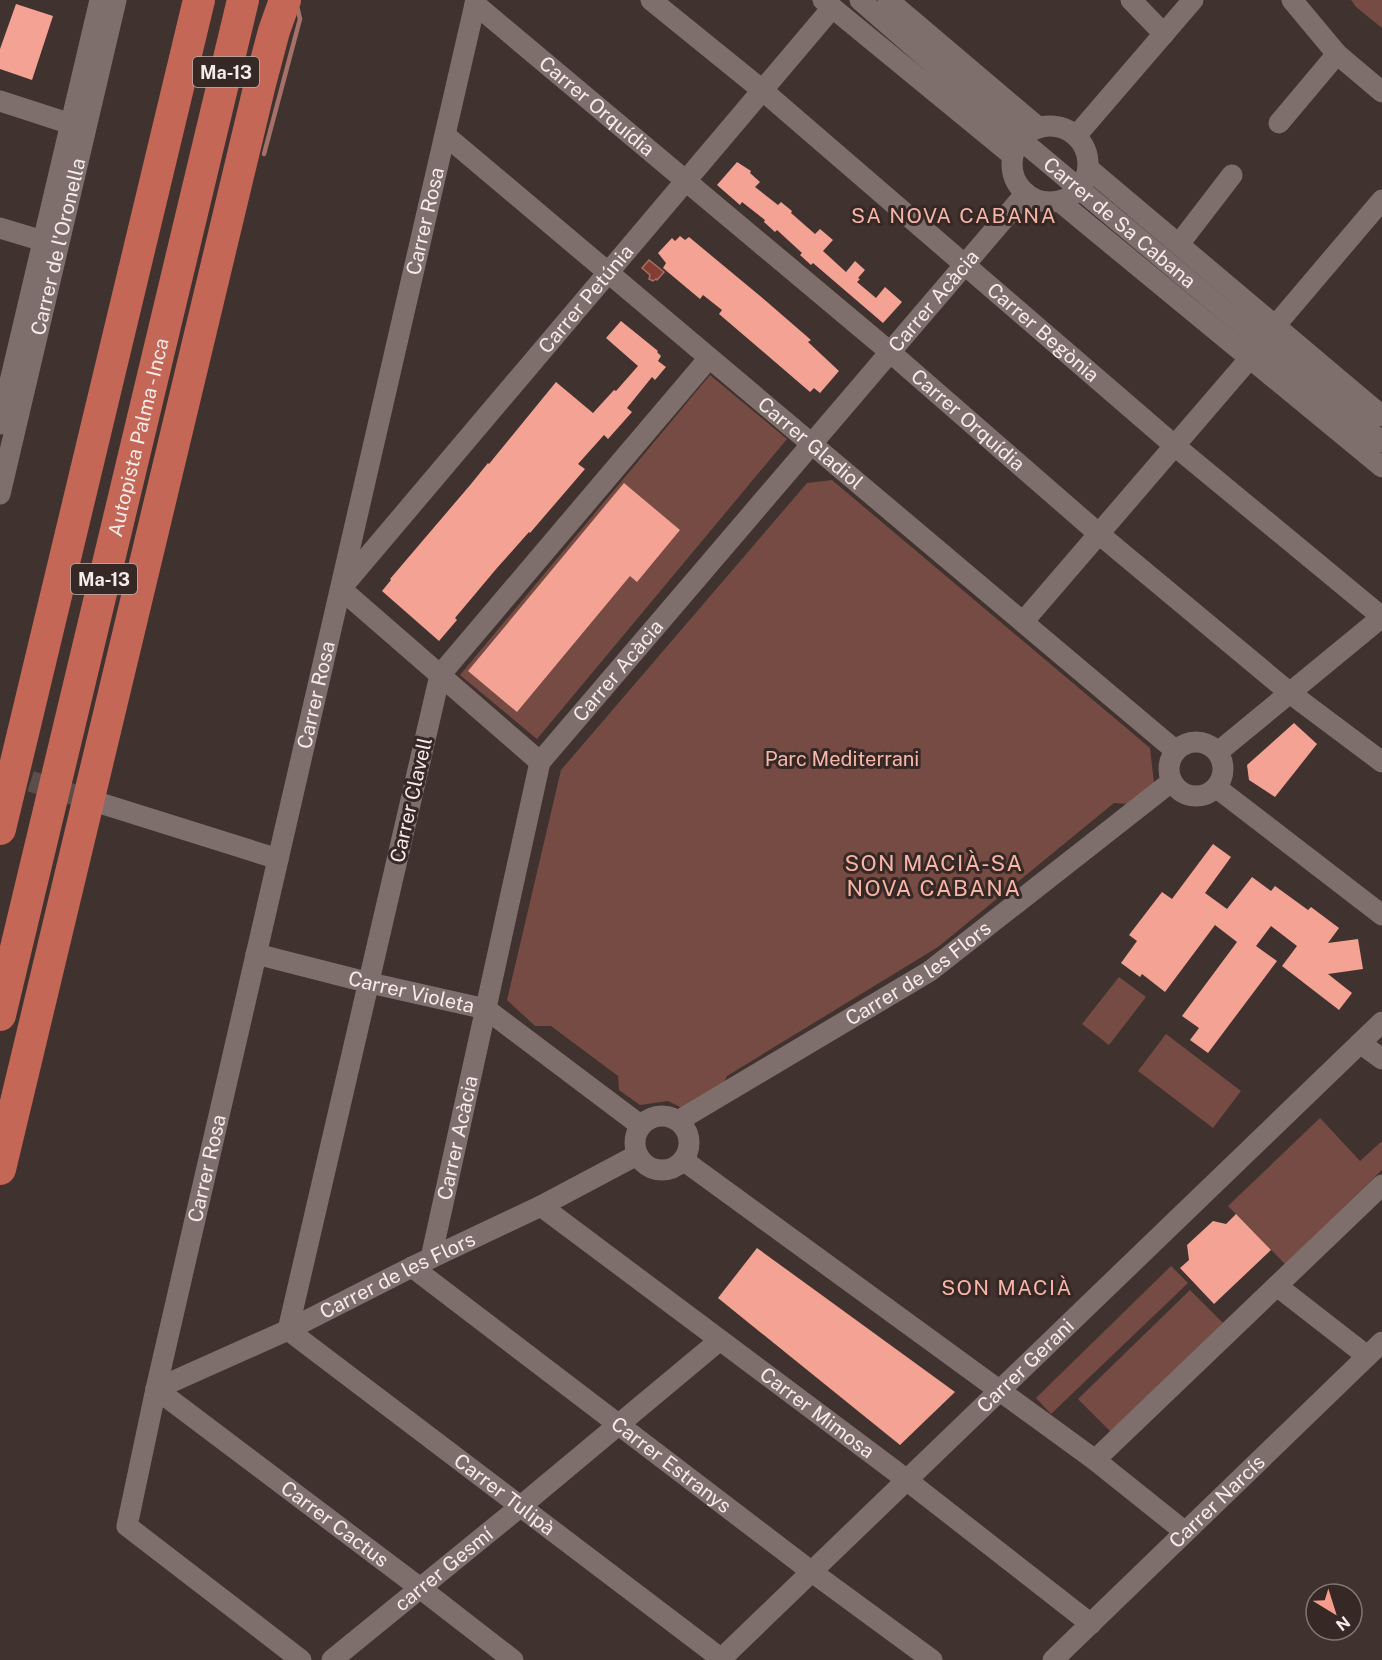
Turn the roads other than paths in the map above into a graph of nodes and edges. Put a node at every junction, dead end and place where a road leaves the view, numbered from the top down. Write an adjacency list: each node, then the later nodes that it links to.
1 (112, 0): 20 (street, Carrer de l'Oronella); 49 (street, Carrer de l'Oronella)
2 (199, 0): 63 (highway, Ma-13)
3 (243, 0): 24 (highway, Autopista Palma - Inca / Ma-13)
4 (266, 0): 24 (highway)
5 (285, 0): 77 (highway)
6 (651, 0): 16 (street, Carrer Begònia)
7 (860, 0): 25 (street, Carrer de Sa Cabana)
8 (888, 0): 21 (street)
9 (1131, 0): 14 (street)
10 (1193, 0): 14 (street)
11 (1292, 0): 15 (street)
12 (476, 2): 22 (street, Carrer Rosa); 28 (street, Carrer Orquídia)
13 (827, 4): 16 (street, Carrer Petúnia); 25 (street)
14 (1164, 34): 23 (street)
15 (1337, 54): 17 (street); 19 (street)
16 (762, 90): 28 (street, Carrer Petúnia); 36 (street, Carrer Begònia)
17 (1382, 92)
18 (0, 101): 20 (street)
19 (1279, 123)
20 (71, 124): 34 (street, Carrer de l'Oronella)
21 (1039, 128): 23 (street); 25 (street)
22 (445, 135): 37 (street, Carrer Gladiol); 51 (street, Carrer Rosa)
23 (1076, 136): 26 (street)
24 (208, 144): 69 (highway, Autopista Palma - Inca / Ma-13)
25 (1017, 148): 29 (street, Carrer de Sa Cabana); 30 (street)
26 (1088, 168): 29 (street); 35 (street)
27 (1232, 175): 35 (street)
28 (686, 181): 37 (street, Carrer Petúnia); 40 (street, Carrer Orquídia)
29 (1080, 188): 32 (street); 45 (street, Carrer de Sa Cabana)
30 (1026, 193): 32 (street); 36 (street, Carrer Acàcia)
31 (1382, 200): 38 (street)
32 (1059, 201): 42 (street)
33 (0, 228): 34 (street)
34 (43, 241): 39 (street, Carrer de l'Oronella)
35 (1179, 244): 38 (street)
36 (964, 265): 40 (street, Carrer Acàcia); 47 (street, Carrer Begònia)
37 (608, 273): 41 (street, Carrer Gladiol); 51 (street, Carrer Petúnia)
38 (1275, 326): 43 (street)
39 (8, 352): 44 (street, Carrer de l'Oronella)
40 (890, 352): 46 (street, Carrer Acàcia); 50 (street, Carrer Orquídia)
41 (709, 358): 46 (street, Carrer Gladiol); 54 (street, Carrer Clavell)
42 (1250, 358): 47 (street); 48 (street)
43 (1382, 416)
44 (0, 424)
45 (1382, 442)
46 (812, 444): 53 (street, Carrer Gladiol); 58 (street, Carrer Acàcia)
47 (1175, 446): 50 (street); 52 (street, Carrer Begònia)
48 (1382, 468)
49 (0, 494)
50 (1099, 534): 53 (street); 55 (street, Carrer Orquídia)
51 (340, 589): 54 (street); 64 (street, Carrer Rosa)
52 (1382, 617): 55 (street)
53 (1023, 622): 56 (street, Carrer Gladiol)
54 (440, 675): 58 (street); 67 (street, Carrer Clavell)
55 (1290, 693): 57 (street); 59 (street, Carrer Orquídia)
56 (1176, 751): 57 (street); 60 (street)
57 (1218, 752): 61 (street)
58 (540, 762): 68 (street, Carrer Acàcia)
59 (1382, 762)
60 (1172, 782): 61 (street); 73 (street, Carrer de les Flors)
61 (1217, 788): 65 (street)
62 (103, 804): 64 (street)
63 (0, 829)
64 (279, 859): 66 (street, Carrer Rosa)
65 (1382, 915)
66 (256, 954): 67 (street, Carrer Violeta); 85 (street, Carrer Rosa)
67 (370, 982): 68 (street, Carrer Violeta); 82 (street, Carrer Clavell)
68 (486, 1009): 74 (street, Carrer Violeta); 80 (street, Carrer Acàcia)
69 (0, 1015)
70 (1382, 1022): 71 (street, Carrer Gerani)
71 (1360, 1043): 72 (street); 86 (street, Carrer Gerani)
72 (1382, 1059)
73 (678, 1121): 74 (street); 76 (street)
74 (640, 1125): 75 (street)
75 (637, 1155): 76 (street); 79 (street, Carrer de les Flors)
76 (683, 1160): 86 (street)
77 (0, 1169)
78 (1382, 1185): 81 (street)
79 (541, 1206): 80 (street, Carrer de les Flors); 83 (street, Carrer Mimosa)
80 (422, 1263): 82 (street, Carrer de les Flors); 87 (street, Carrer Estranys)
81 (1277, 1286): 84 (street); 88 (street)
82 (288, 1330): 85 (street, Carrer de les Flors); 90 (street, Carrer Tulipà)
83 (720, 1340): 87 (street, carrer Gesmí); 89 (street, Carrer Mimosa)
84 (1375, 1349): 91 (street, Carrer Narcís)
85 (156, 1389): 93 (street, Carrer Cactus); 95 (street, Carrer Rosa)
86 (1000, 1390): 88 (street); 89 (street, Carrer Gerani)
87 (619, 1423): 90 (street, carrer Gesmí); 92 (street, Carrer Estranys)
88 (1095, 1460): 91 (street)
89 (907, 1480): 92 (street, Carrer Gerani); 94 (street, Carrer Mimosa)
90 (521, 1506): 93 (street, carrer Gesmí); 98 (street, Carrer Tulipà)
91 (1185, 1532): 94 (street, Carrer Narcís)
92 (812, 1572): 98 (street, Carrer Gerani); 99 (street, Carrer Estranys)
93 (420, 1588): 96 (street, carrer Gesmí); 97 (street, Carrer Cactus)
94 (1091, 1624): 100 (street, Carrer Narcís)
95 (301, 1660)
96 (332, 1660)
97 (513, 1660)
98 (722, 1660)
99 (932, 1660)
100 (1053, 1660)

